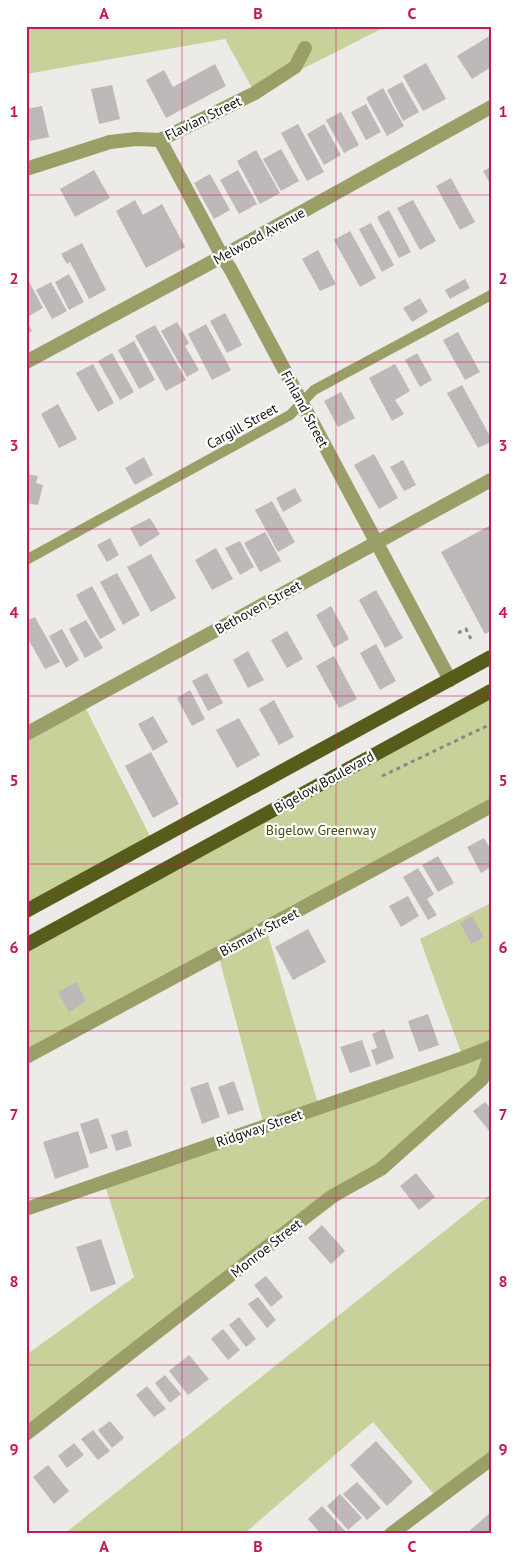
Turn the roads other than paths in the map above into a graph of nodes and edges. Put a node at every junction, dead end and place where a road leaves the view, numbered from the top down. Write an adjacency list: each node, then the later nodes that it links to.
1 (305, 48): 3 (street, Flavian Street)
2 (491, 107): 5 (street, Melwood Avenue)
3 (160, 140): 4 (street, Flavian Street); 5 (street, Finland Street)
4 (26, 169)
5 (222, 256): 7 (street, Melwood Avenue); 8 (street, Finland Street)
6 (491, 295): 8 (lane, Cargill Street)
7 (26, 362)
8 (302, 403): 10 (street, Finland Street); 11 (lane, Cargill Street)
9 (491, 480): 10 (street, Bethoven Street)
10 (376, 542): 13 (street, Finland Street); 17 (street, Bethoven Street)
11 (26, 560)
12 (491, 657): 13 (main road)
13 (450, 680): 19 (main road)
14 (491, 691): 16 (main road, Bigelow Boulevard)
15 (491, 700): 16 (main road)
16 (434, 722): 20 (main road, Bigelow Boulevard)
17 (26, 734)
18 (491, 806): 23 (street, Bismark Street)
19 (26, 911)
20 (26, 945)
21 (491, 1047): 24 (street, Ridgway Street)
22 (491, 1053): 25 (street, Monroe Street)
23 (26, 1057)
24 (26, 1209)
25 (26, 1434)
26 (491, 1458): 27 (street)
27 (391, 1534)

